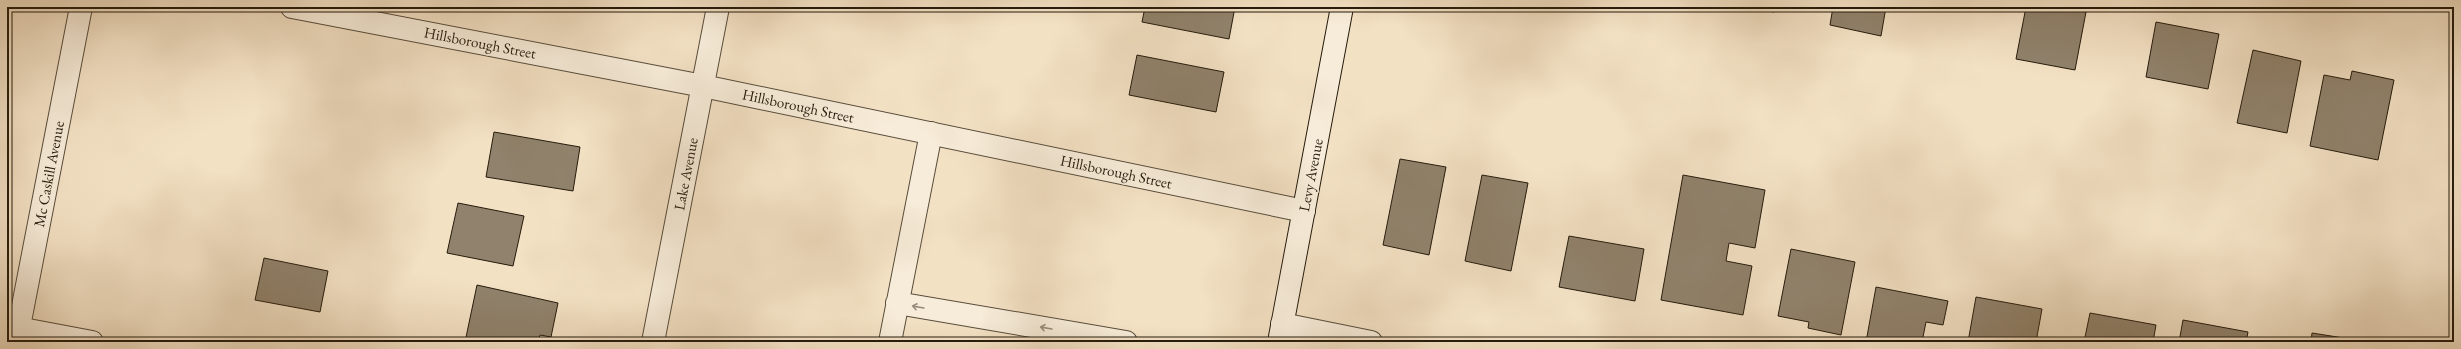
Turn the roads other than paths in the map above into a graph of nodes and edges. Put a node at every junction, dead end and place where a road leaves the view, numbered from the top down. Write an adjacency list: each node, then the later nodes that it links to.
1 (81, 7): 9 (street, Mc Caskill Avenue)
2 (292, 7): 5 (street, Hillsborough Street)
3 (718, 7): 5 (street, Lake Avenue)
4 (1342, 7): 7 (street, Levy Avenue)
5 (703, 86): 6 (street, Hillsborough Street); 12 (street, Lake Avenue)
6 (931, 133): 7 (street, Hillsborough Street); 8 (street)
7 (1304, 211): 10 (street, Levy Avenue)
8 (897, 303): 13 (street); 14 (street, one-way to 8)
9 (14, 332): 11 (street)
10 (1281, 333): 15 (street)
11 (92, 342)
12 (653, 342)
13 (890, 342)
14 (1126, 342)
15 (1371, 342)

